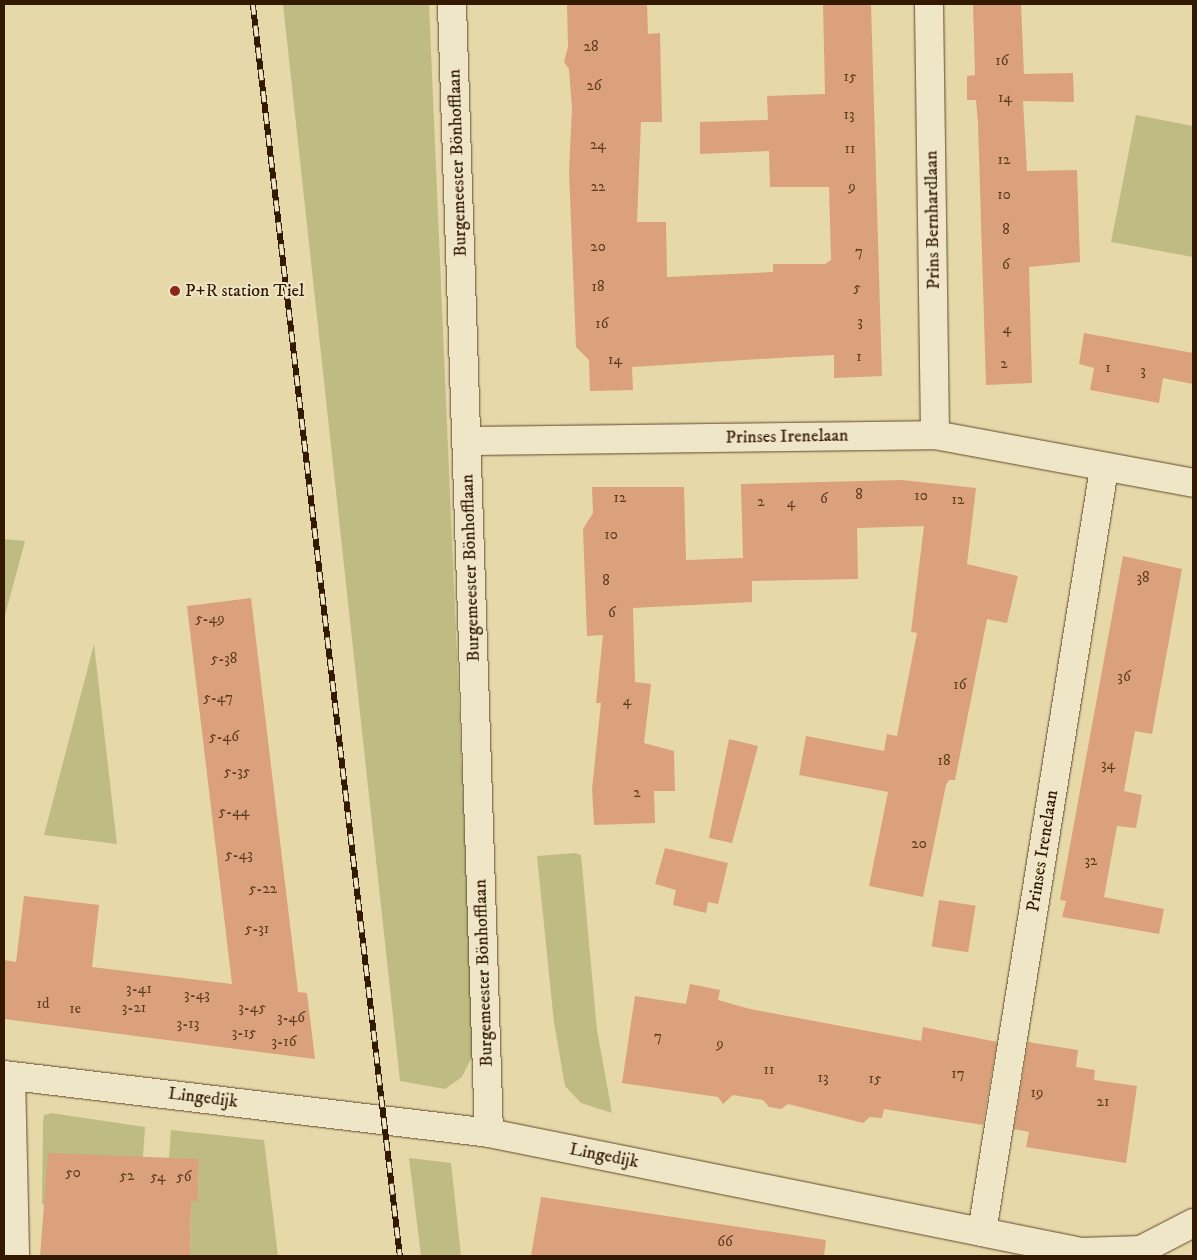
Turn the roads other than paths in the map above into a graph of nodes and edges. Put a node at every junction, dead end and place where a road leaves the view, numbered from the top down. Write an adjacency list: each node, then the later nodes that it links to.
1 (452, 4): 4 (street, Burgemeester Bönhofflaan)
2 (929, 4): 3 (street, Prins Bernhardlaan)
3 (935, 436): 4 (street, Prinses Irenelaan); 5 (street, Prinses Irenelaan)
4 (467, 441): 8 (street, Burgemeester Bönhofflaan)
5 (1104, 469): 6 (street, Prinses Irenelaan); 10 (street, Prinses Irenelaan)
6 (1193, 483)
7 (8, 1076): 8 (street, Lingedijk); 11 (street)
8 (488, 1133): 10 (street, Lingedijk)
9 (1193, 1224): 10 (street, Lingedijk)
10 (982, 1232)
11 (15, 1256)

